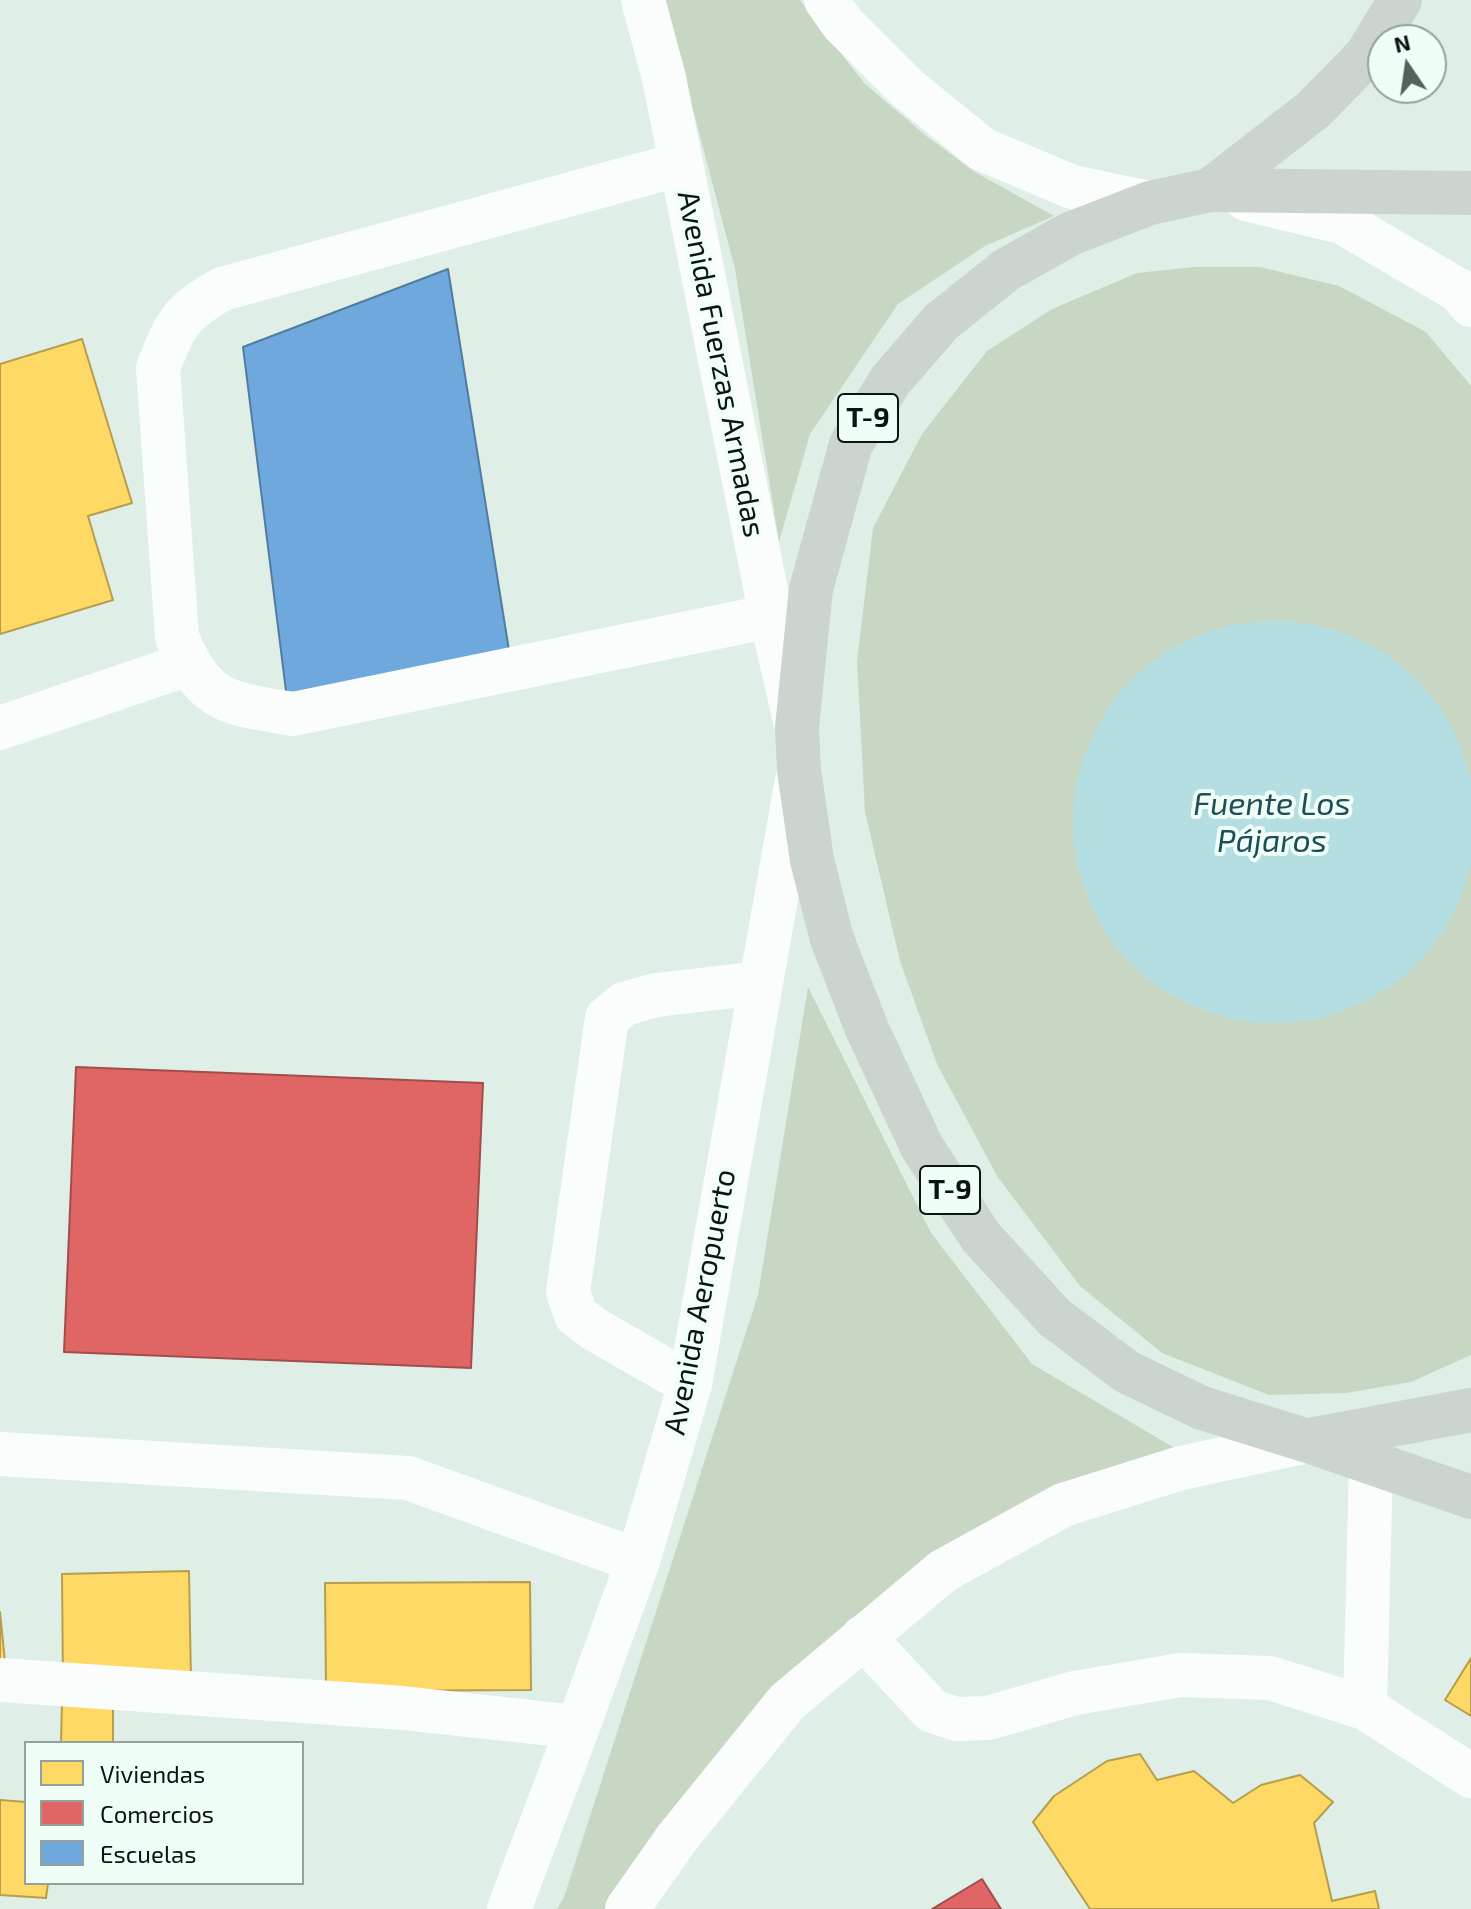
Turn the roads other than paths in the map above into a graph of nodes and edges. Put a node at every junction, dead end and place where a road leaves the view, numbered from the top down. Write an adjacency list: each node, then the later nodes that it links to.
1 (643, 0): 4 (street, Avenida Fuerzas Armadas / T-9)
2 (826, 0): 7 (street, T-9)
3 (1400, 0): 5 (highway, T-9)
4 (681, 164): 9 (street, Avenida Fuerzas Armadas / T-9); 10 (street)
5 (1210, 190): 6 (highway, T-9); 7 (highway, T-9); 8 (street)
6 (1471, 193)
7 (1150, 203): 12 (highway, T-9)
8 (1471, 305)
9 (771, 616): 10 (street); 12 (street, Avenida Fuerzas Armadas / T-9)
10 (188, 664): 11 (street)
11 (0, 728)
12 (798, 749): 13 (street, Avenida Aeropuerto); 18 (highway, T-9)
13 (761, 983): 14 (street, Avenida Aeropuerto); 14 (street)
14 (690, 1384): 22 (street, Avenida Aeropuerto)
15 (1471, 1410): 16 (highway, T-9)
16 (1411, 1422): 17 (highway, T-9); 18 (highway, T-9)
17 (1471, 1435)
18 (1308, 1441): 20 (highway, T-9); 23 (street)
19 (0, 1454): 22 (street)
20 (1371, 1462): 21 (highway, T-9); 25 (street)
21 (1471, 1497)
22 (638, 1561): 26 (street, Avenida Aeropuerto)
23 (863, 1637): 25 (street); 29 (street)
24 (0, 1680): 26 (street)
25 (1365, 1708): 27 (street)
26 (578, 1727): 28 (street, Avenida Aeropuerto)
27 (1471, 1776)
28 (509, 1909)
29 (627, 1909)

